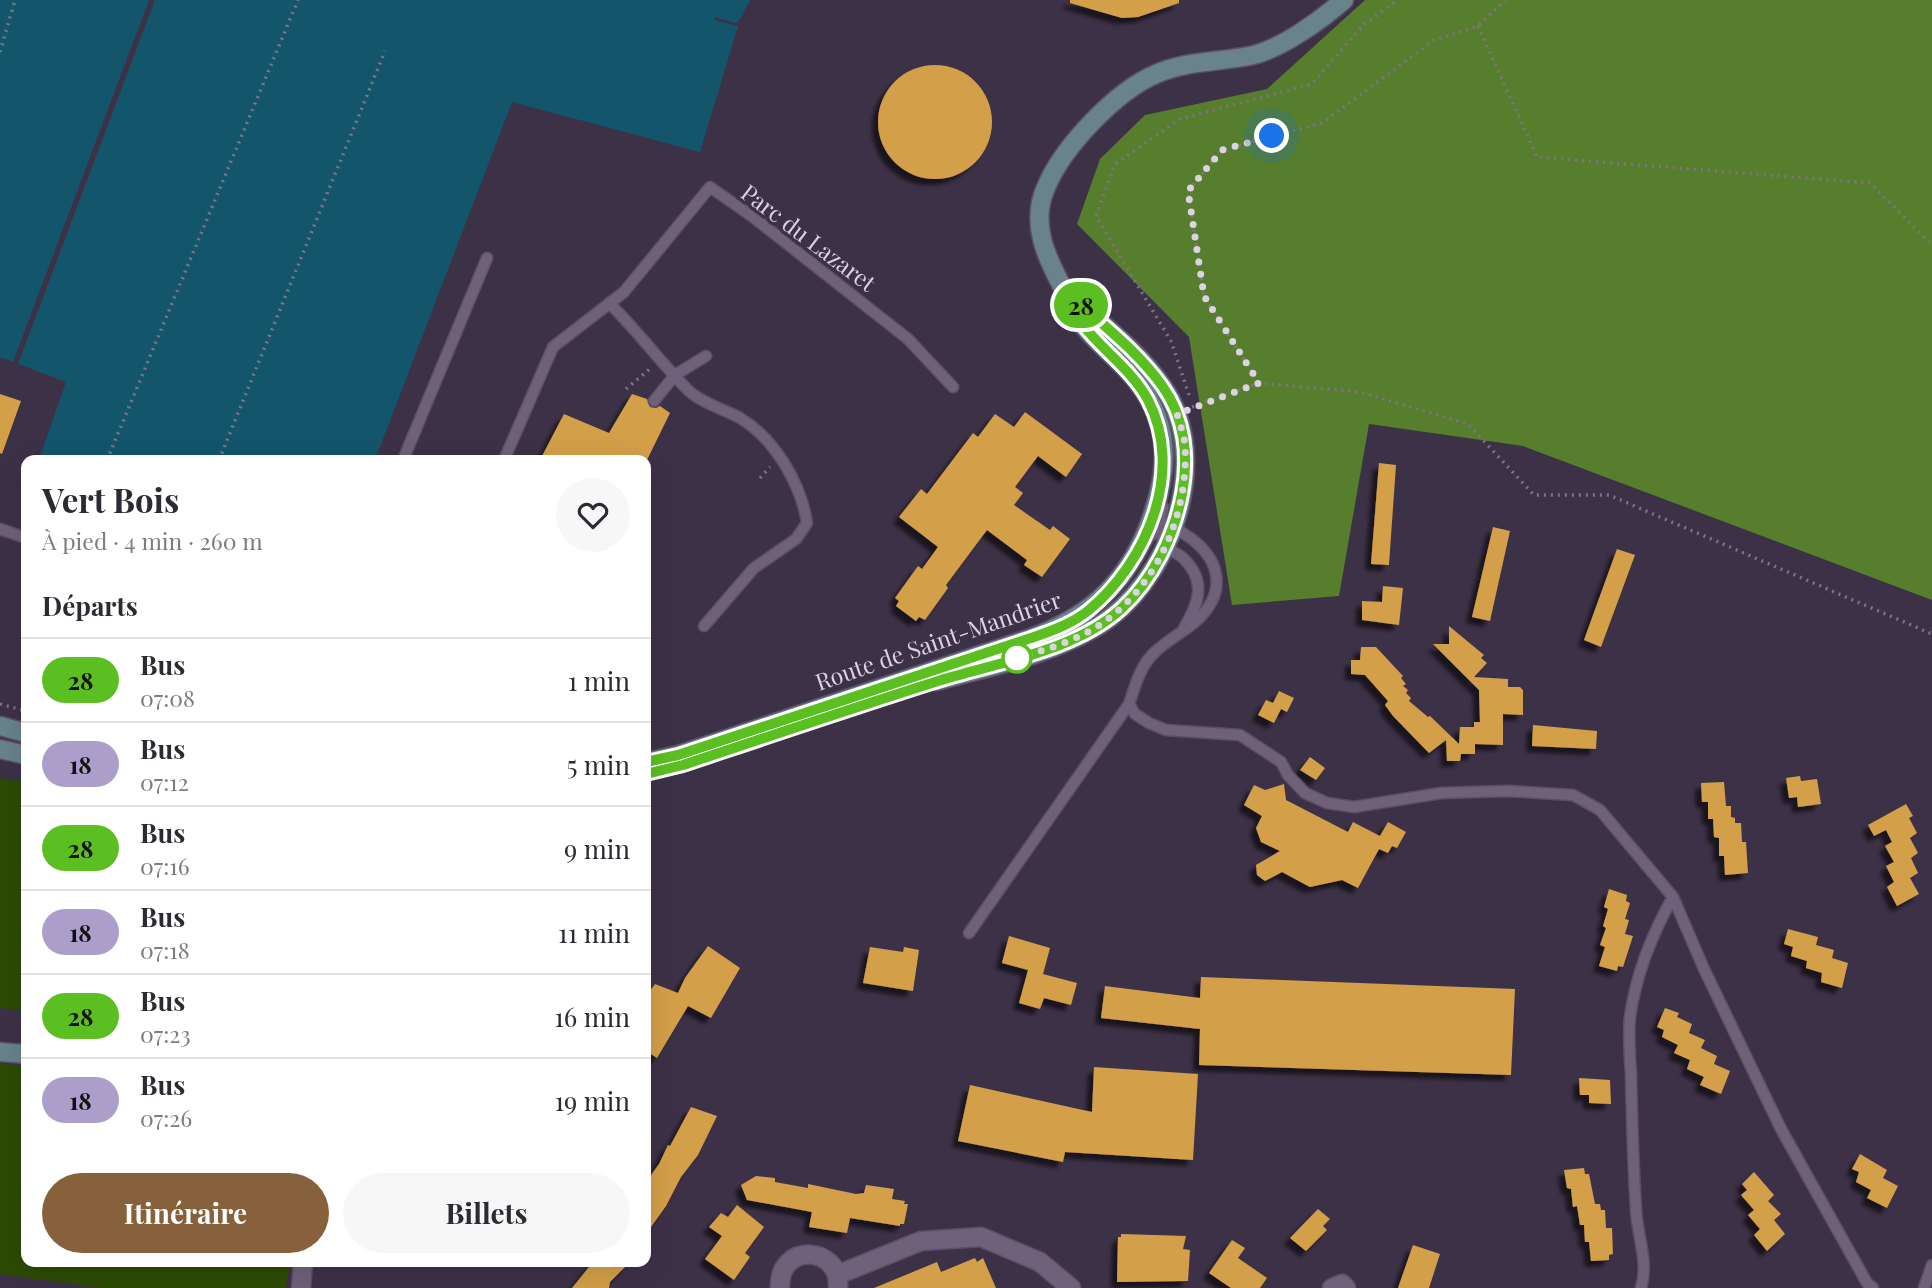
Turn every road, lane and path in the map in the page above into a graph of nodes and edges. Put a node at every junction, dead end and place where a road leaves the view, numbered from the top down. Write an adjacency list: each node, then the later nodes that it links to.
1 (15, 0): 8 (path)
2 (298, 0): 20 (path)
3 (1344, 0): 11 (main road, Route de Saint-Mandrier)
4 (1398, 0): 18 (path)
5 (1505, 0): 6 (path)
6 (1478, 26): 9 (path); 15 (path)
7 (384, 51): 21 (path)
8 (0, 52)
9 (1932, 245)
10 (487, 258): 22 (lane)
11 (1065, 291): 18 (main road, Route de Saint-Mandrier); 19 (main road, Route de Saint-Mandrier)
12 (609, 303): 14 (lane); 16 (lane, Parc du Lazaret); 23 (lane, Parc du Lazaret)
13 (706, 356): 14 (lane)
14 (675, 375): 17 (lane); 29 (lane)
15 (1259, 383): 18 (path); 31 (path)
16 (953, 387)
17 (654, 401)
18 (1185, 410): 24 (main road, Route de Saint-Mandrier)
19 (1164, 452): 24 (lane); 27 (main road, Route de Saint-Mandrier)
20 (109, 455)
21 (221, 455)
22 (405, 455)
23 (506, 455)
24 (1167, 528): 27 (lane); 28 (main road, Route de Saint-Mandrier); 30 (lane)
25 (0, 529): 26 (lane)
26 (21, 536)
27 (1140, 544): 39 (main road, Route de Saint-Mandrier)
28 (1166, 546): 30 (lane); 40 (main road, Route de Saint-Mandrier)
29 (704, 626)
30 (1180, 634): 33 (lane)
31 (1932, 634)
32 (0, 704): 34 (path)
33 (1129, 704): 41 (lane); 42 (lane)
34 (21, 710)
35 (0, 726): 36 (main road)
36 (21, 732)
37 (0, 749): 38 (main road)
38 (21, 754)
39 (651, 761)
40 (651, 773)
41 (1674, 897): 53 (lane); 54 (lane)
42 (969, 933)
43 (0, 1050): 44 (main road)
44 (21, 1054)
45 (1932, 1265): 55 (lane)
46 (302, 1267): 48 (street)
47 (837, 1281): 49 (street); 50 (street)
48 (300, 1288)
49 (779, 1288)
50 (1071, 1288)
51 (1332, 1288): 52 (street)
52 (1346, 1288)
53 (1641, 1288)
54 (1873, 1288)
55 (1924, 1288)

